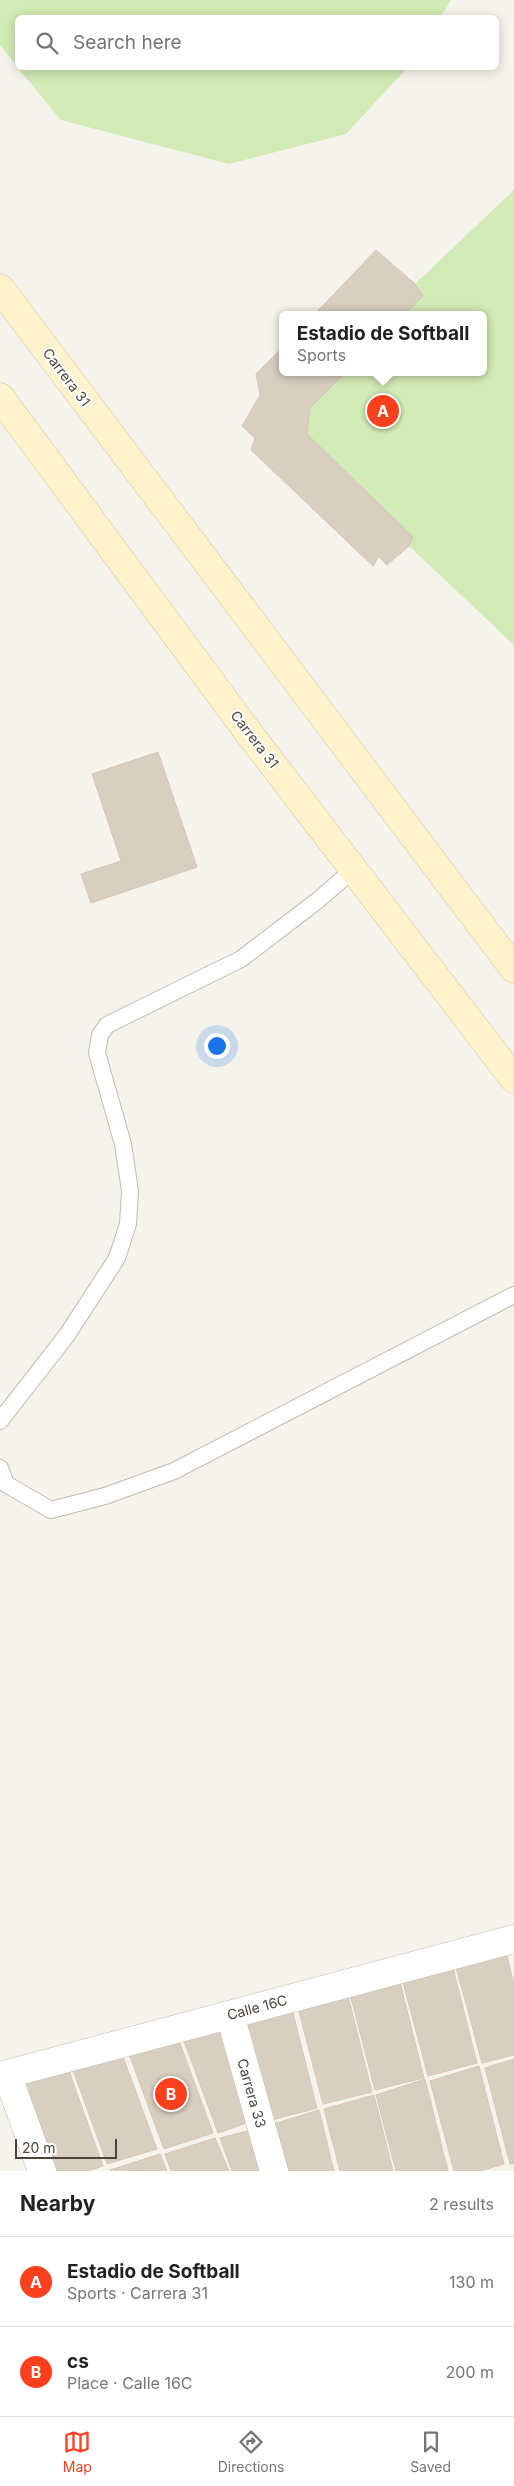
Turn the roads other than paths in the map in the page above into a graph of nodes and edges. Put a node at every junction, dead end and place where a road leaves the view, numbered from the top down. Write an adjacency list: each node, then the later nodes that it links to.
1 (0, 288): 4 (main road, Carrera 31)
2 (0, 397): 3 (main road, Carrera 31)
3 (354, 869): 5 (main road, Carrera 31); 7 (lane)
4 (514, 969)
5 (514, 1079)
6 (514, 1295): 8 (lane)
7 (0, 1421)
8 (0, 1468)
9 (514, 1940): 10 (street, Calle 16C)
10 (230, 2015): 11 (street, Calle 16C); 13 (street, Carrera 33)
11 (3, 2075): 12 (street)
12 (42, 2171)
13 (274, 2171)

